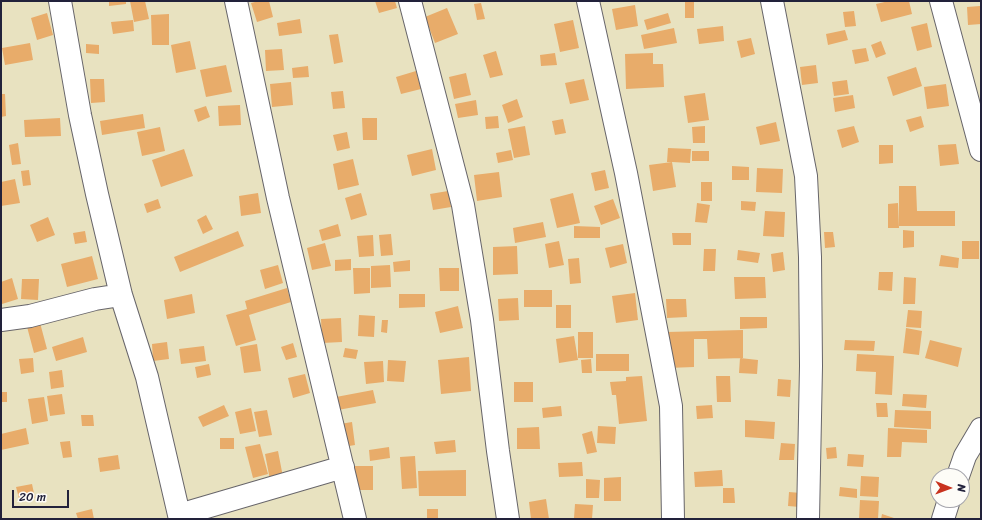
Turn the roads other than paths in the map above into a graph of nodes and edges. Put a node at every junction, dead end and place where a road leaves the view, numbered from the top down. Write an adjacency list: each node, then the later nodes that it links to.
1 (60, 1): 8 (street)
2 (236, 1): 11 (street)
3 (410, 1): 16 (street)
4 (588, 1): 17 (street)
5 (772, 1): 18 (street)
6 (941, 1): 7 (street)
7 (981, 150)
8 (121, 295): 9 (street); 14 (street)
9 (1, 320)
10 (981, 429): 12 (street)
11 (342, 467): 14 (street); 15 (street)
12 (961, 468)
13 (946, 508): 19 (street)
14 (179, 517)
15 (355, 519)
16 (508, 519)
17 (673, 519)
18 (808, 519)
19 (943, 519)

